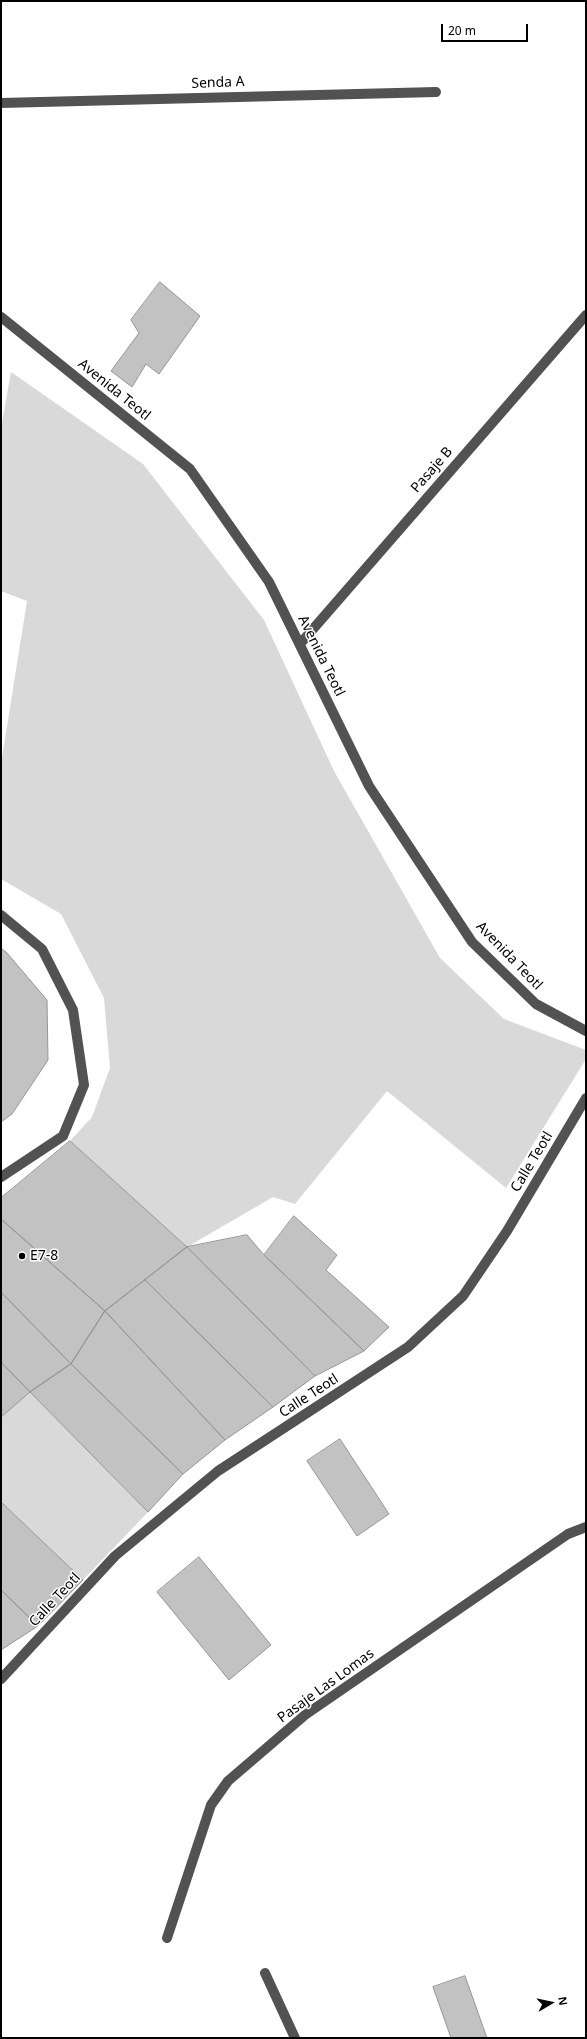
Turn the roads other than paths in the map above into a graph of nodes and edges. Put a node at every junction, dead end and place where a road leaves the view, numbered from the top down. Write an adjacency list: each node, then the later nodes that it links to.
1 (436, 92): 2 (street, Senda A)
2 (1, 103)
3 (586, 315): 5 (street, Pasaje B)
4 (1, 317): 5 (street, Avenida Teotl)
5 (300, 644): 7 (street, Avenida Teotl)
6 (1, 915): 9 (street)
7 (586, 1031)
8 (586, 1098): 11 (street, Calle Teotl)
9 (1, 1176)
10 (586, 1526): 12 (street, Pasaje Las Lomas)
11 (1, 1679)
12 (167, 1938)
13 (265, 1973): 14 (street)
14 (296, 2038)

